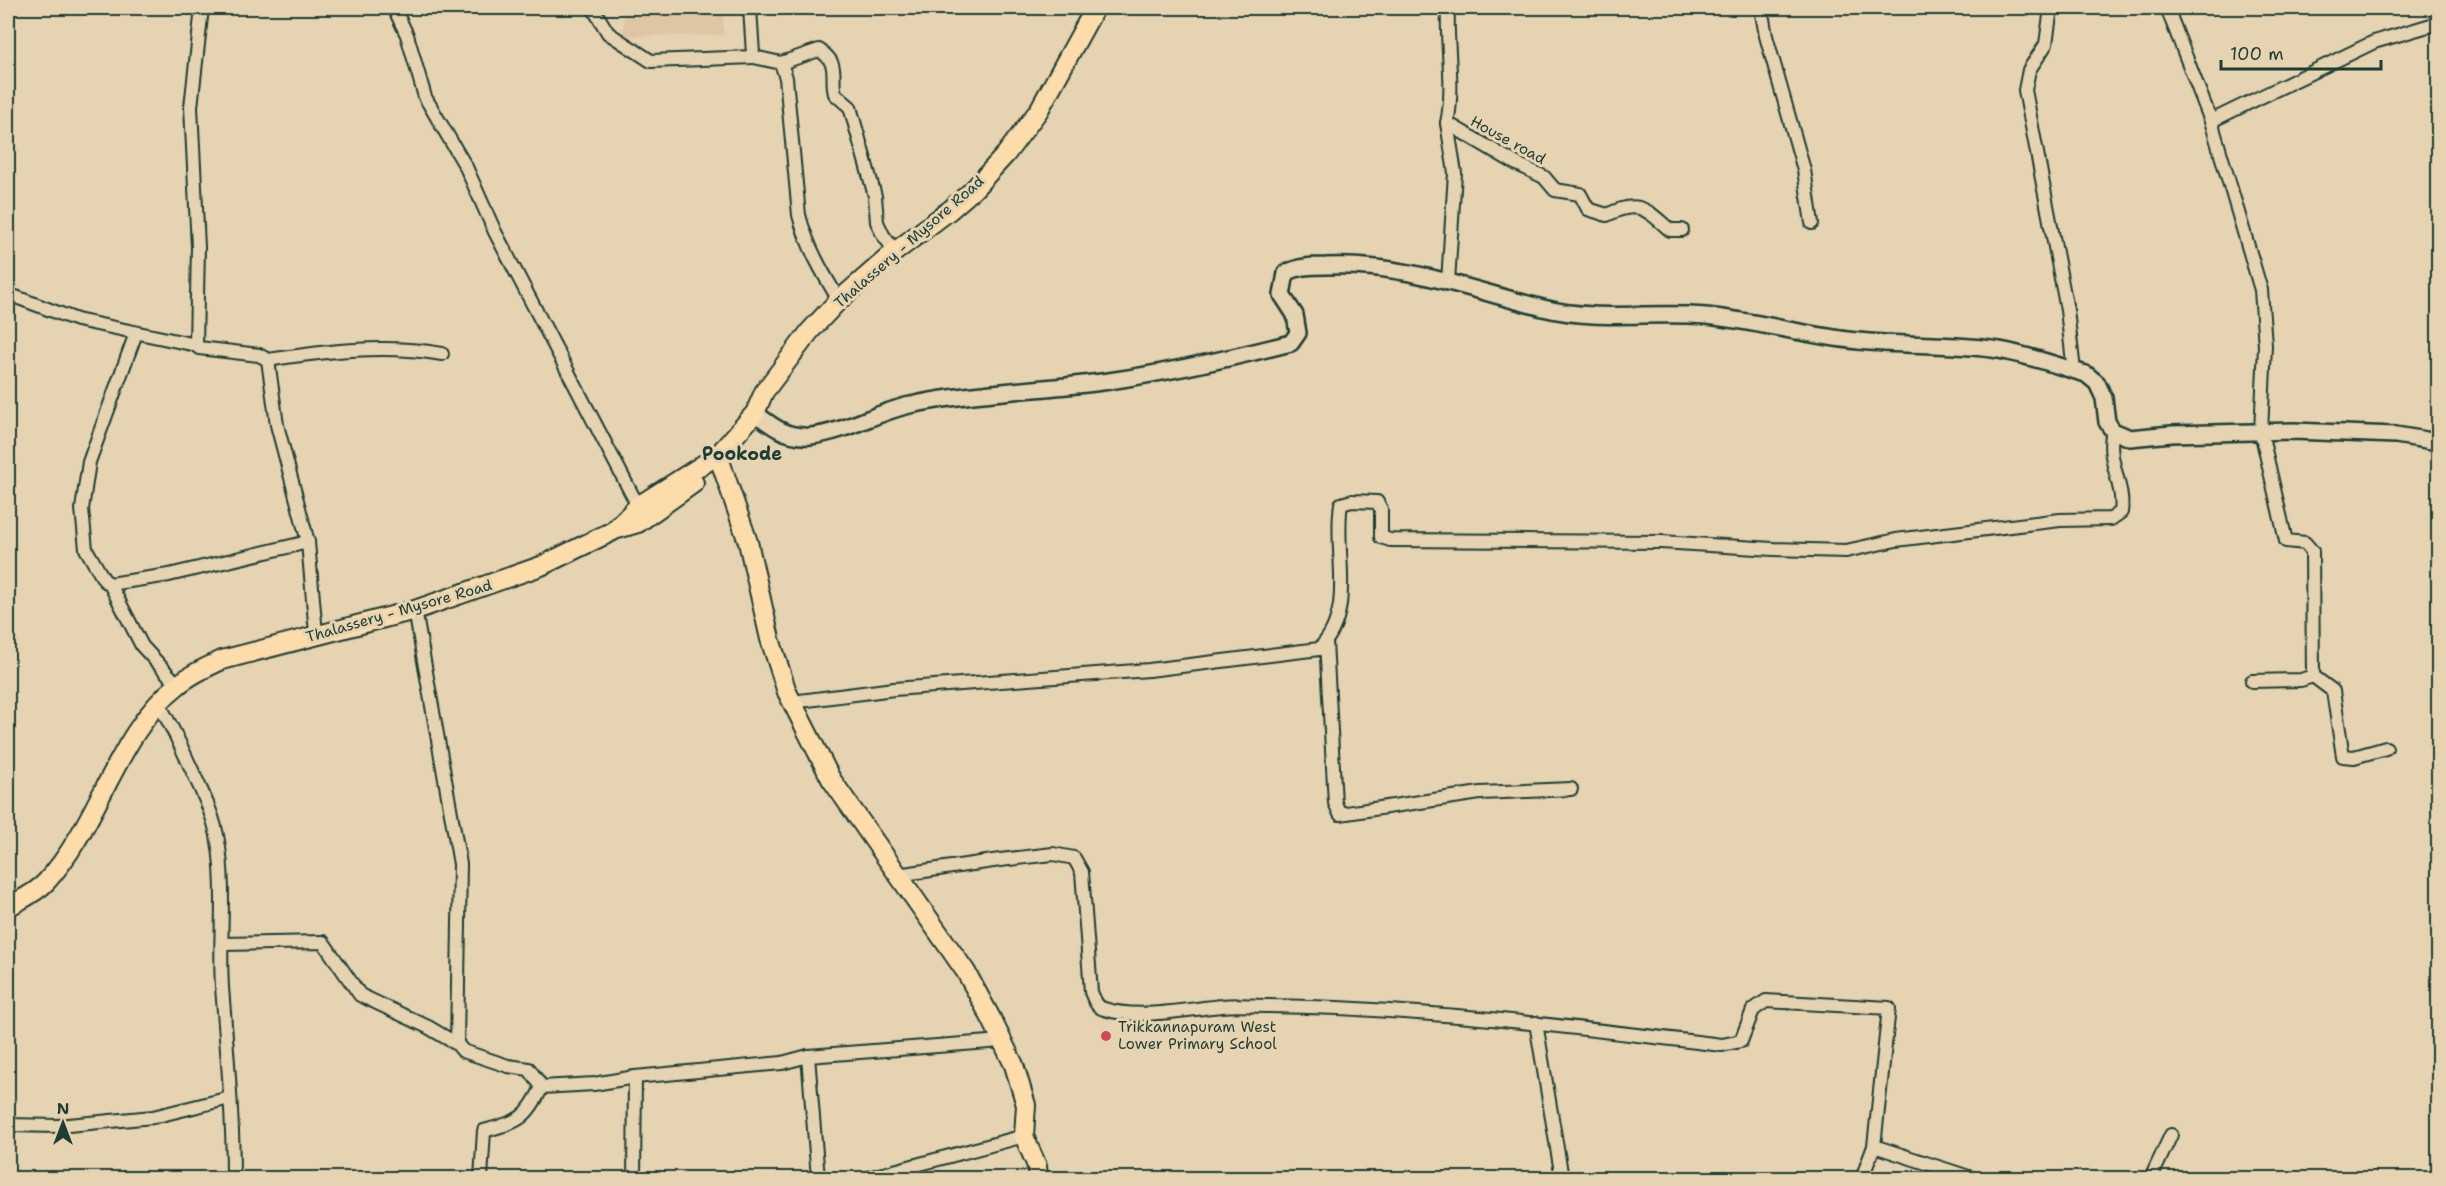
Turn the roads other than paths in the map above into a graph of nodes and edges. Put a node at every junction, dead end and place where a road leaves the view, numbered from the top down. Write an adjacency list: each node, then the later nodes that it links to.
1 (202, 8): 23 (street)
2 (394, 8): 32 (street)
3 (593, 8): 12 (street)
4 (750, 8): 12 (street)
5 (1095, 8): 18 (main road, Thalassery - Mysore Road)
6 (1108, 8): 27 (main road)
7 (1448, 8): 15 (street, House road)
8 (1761, 8): 16 (street)
9 (2051, 8): 26 (street)
10 (2167, 8): 14 (street)
11 (2439, 23): 14 (street)
12 (754, 57): 13 (street)
13 (782, 63): 18 (street); 21 (street)
14 (2211, 121): 29 (street)
15 (1447, 123): 17 (street, House road); 19 (street)
16 (1812, 223)
17 (1682, 230)
18 (895, 251): 21 (main road, Thalassery - Mysore Road)
19 (1448, 282): 26 (street); 27 (street)
20 (8, 294): 22 (street)
21 (839, 300): 27 (main road, Thalassery - Mysore Road)
22 (136, 333): 23 (street); 35 (street)
23 (196, 345): 25 (street)
24 (442, 354): 25 (street)
25 (268, 360): 34 (street)
26 (2074, 371): 28 (street)
27 (755, 413): 31 (main road, Thalassery - Mysore Road)
28 (2114, 431): 29 (street); 38 (street)
29 (2261, 432): 30 (street); 39 (street)
30 (2439, 442)
31 (718, 454): 32 (main road, Thalassery - Mysore Road); 33 (main road); 42 (main road)
32 (638, 506): 33 (main road, Thalassery - Mysore Road)
33 (613, 531): 36 (main road, Thalassery - Mysore Road)
34 (308, 542): 35 (street); 37 (street)
35 (110, 584): 41 (street)
36 (415, 610): 37 (main road, Thalassery - Mysore Road); 51 (street)
37 (316, 634): 41 (main road, Thalassery - Mysore Road)
38 (1326, 642): 42 (street); 45 (street)
39 (2313, 676): 40 (street); 44 (street)
40 (2252, 681)
41 (177, 685): 43 (main road, Thalassery - Mysore Road)
42 (792, 702): 46 (main road)
43 (158, 703): 47 (main road, Thalassery - Mysore Road); 48 (street)
44 (2386, 748)
45 (1571, 789)
46 (897, 875): 49 (street); 50 (main road)
47 (8, 907)
48 (222, 944): 51 (street); 55 (street)
49 (1536, 1023): 59 (street); 66 (street)
50 (1002, 1041): 52 (street); 58 (main road)
51 (457, 1044): 54 (street)
52 (808, 1056): 53 (street); 63 (street)
53 (635, 1077): 54 (street); 62 (street)
54 (542, 1087): 61 (street)
55 (230, 1098): 56 (street); 60 (street)
56 (8, 1125)
57 (2171, 1135): 69 (street)
58 (1024, 1136): 64 (street); 65 (main road)
59 (1874, 1146): 67 (street); 68 (street)
60 (233, 1179)
61 (481, 1179)
62 (634, 1179)
63 (818, 1179)
64 (868, 1179)
65 (1038, 1179)
66 (1562, 1179)
67 (1862, 1179)
68 (1972, 1179)
69 (2151, 1179)

